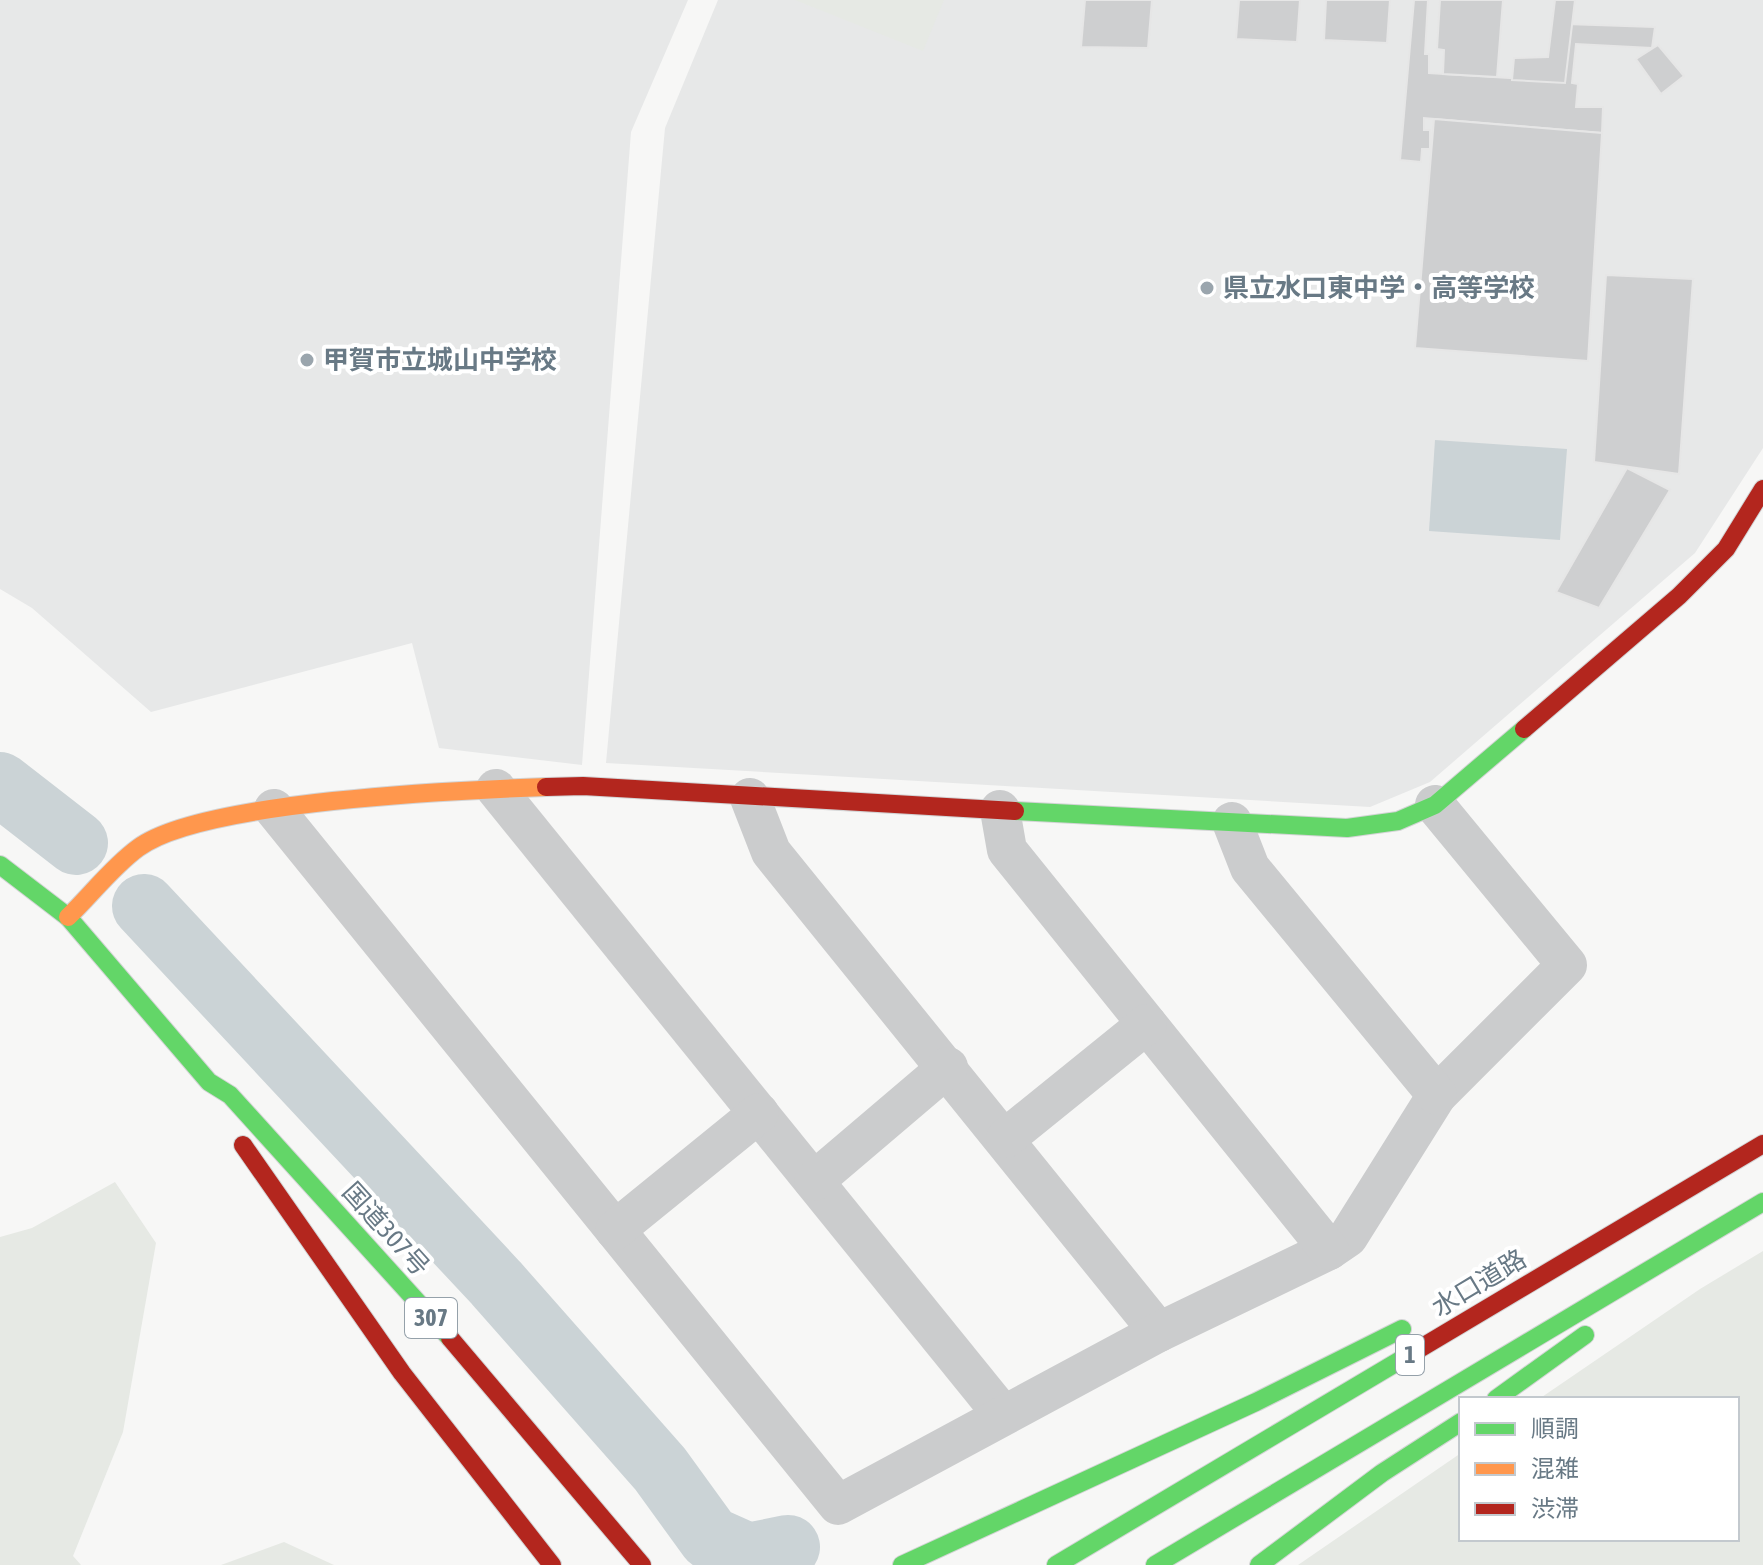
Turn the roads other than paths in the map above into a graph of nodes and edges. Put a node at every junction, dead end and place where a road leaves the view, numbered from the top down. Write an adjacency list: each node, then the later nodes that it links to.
1 (1763, 489): 4 (main road)
2 (496, 789): 3 (main road); 5 (main road); 14 (street)
3 (750, 798): 6 (main road); 11 (street)
4 (1435, 805): 7 (main road); 13 (street)
5 (274, 809): 9 (main road); 19 (street)
6 (1000, 810): 7 (main road); 10 (street)
7 (1232, 822): 13 (street)
8 (0, 865): 9 (main road, 国道307号 / 307)
9 (68, 917): 12 (main road, 国道307号 / 307)
10 (1147, 1024): 15 (street); 20 (street)
11 (948, 1067): 15 (street); 17 (street)
12 (209, 1082): 29 (main road, 国道307号 / 307); 30 (main road, 国道307号 / 307)
13 (1437, 1095): 20 (street)
14 (759, 1113): 17 (street); 19 (street)
15 (1006, 1138): 25 (street)
16 (1763, 1144): 21 (main road, 水口道路 / 1)
17 (814, 1181): 27 (street)
18 (1763, 1202): 22 (main road, 1)
19 (615, 1230): 27 (street)
20 (1329, 1250): 25 (street)
21 (1564, 1263): 23 (main road, 1); 32 (main road, 水口道路 / 1)
22 (1632, 1279): 26 (main road, 1); 33 (main road, 1)
23 (1486, 1287)
24 (1420, 1320): 31 (main road, 1)
25 (1159, 1332): 27 (street)
26 (1499, 1397)
27 (1003, 1415)
28 (1459, 1423): 34 (main road)
29 (552, 1565)
30 (642, 1565)
31 (902, 1565)
32 (1056, 1565)
33 (1155, 1565)
34 (1259, 1565)

